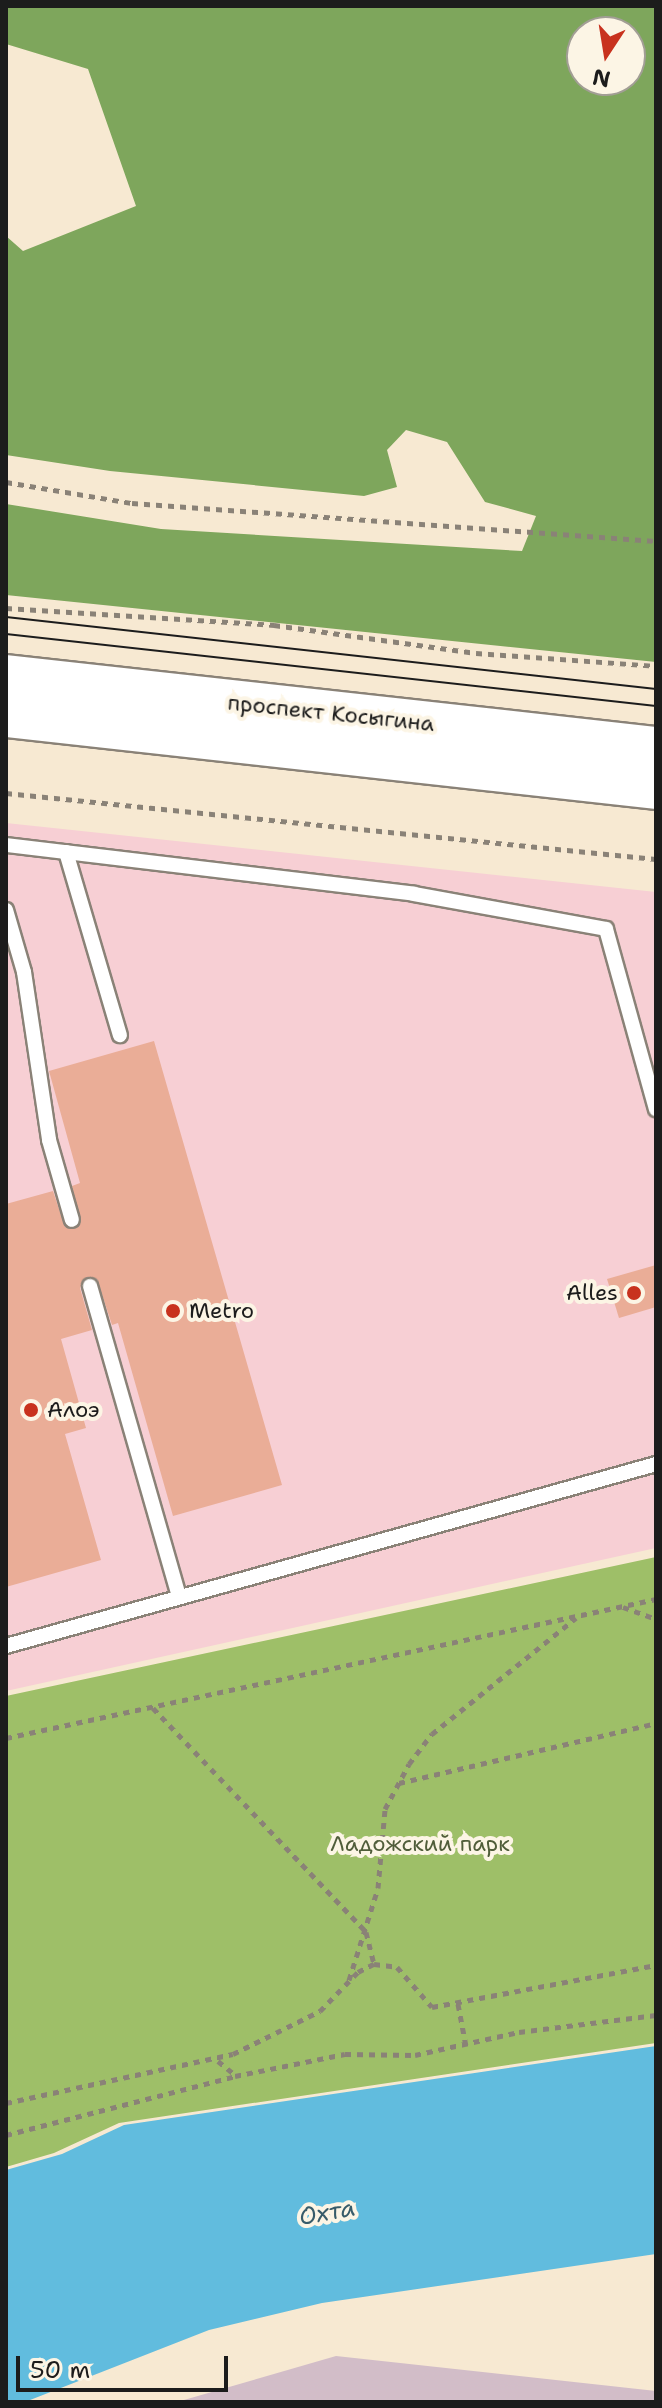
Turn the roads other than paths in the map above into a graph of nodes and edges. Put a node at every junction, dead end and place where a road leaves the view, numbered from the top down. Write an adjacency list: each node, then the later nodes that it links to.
1 (6, 677): 3 (main road, проспект Косыгина)
2 (6, 715): 4 (main road, проспект Косыгина)
3 (656, 749)
4 (656, 787)
5 (6, 845): 6 (lane)
6 (66, 852): 8 (lane); 9 (lane)
7 (6, 910): 10 (lane)
8 (120, 1035)
9 (656, 1109)
10 (72, 1220)
11 (90, 1286): 13 (lane)
12 (656, 1464): 13 (lane)
13 (179, 1596): 14 (lane)
14 (6, 1646)

